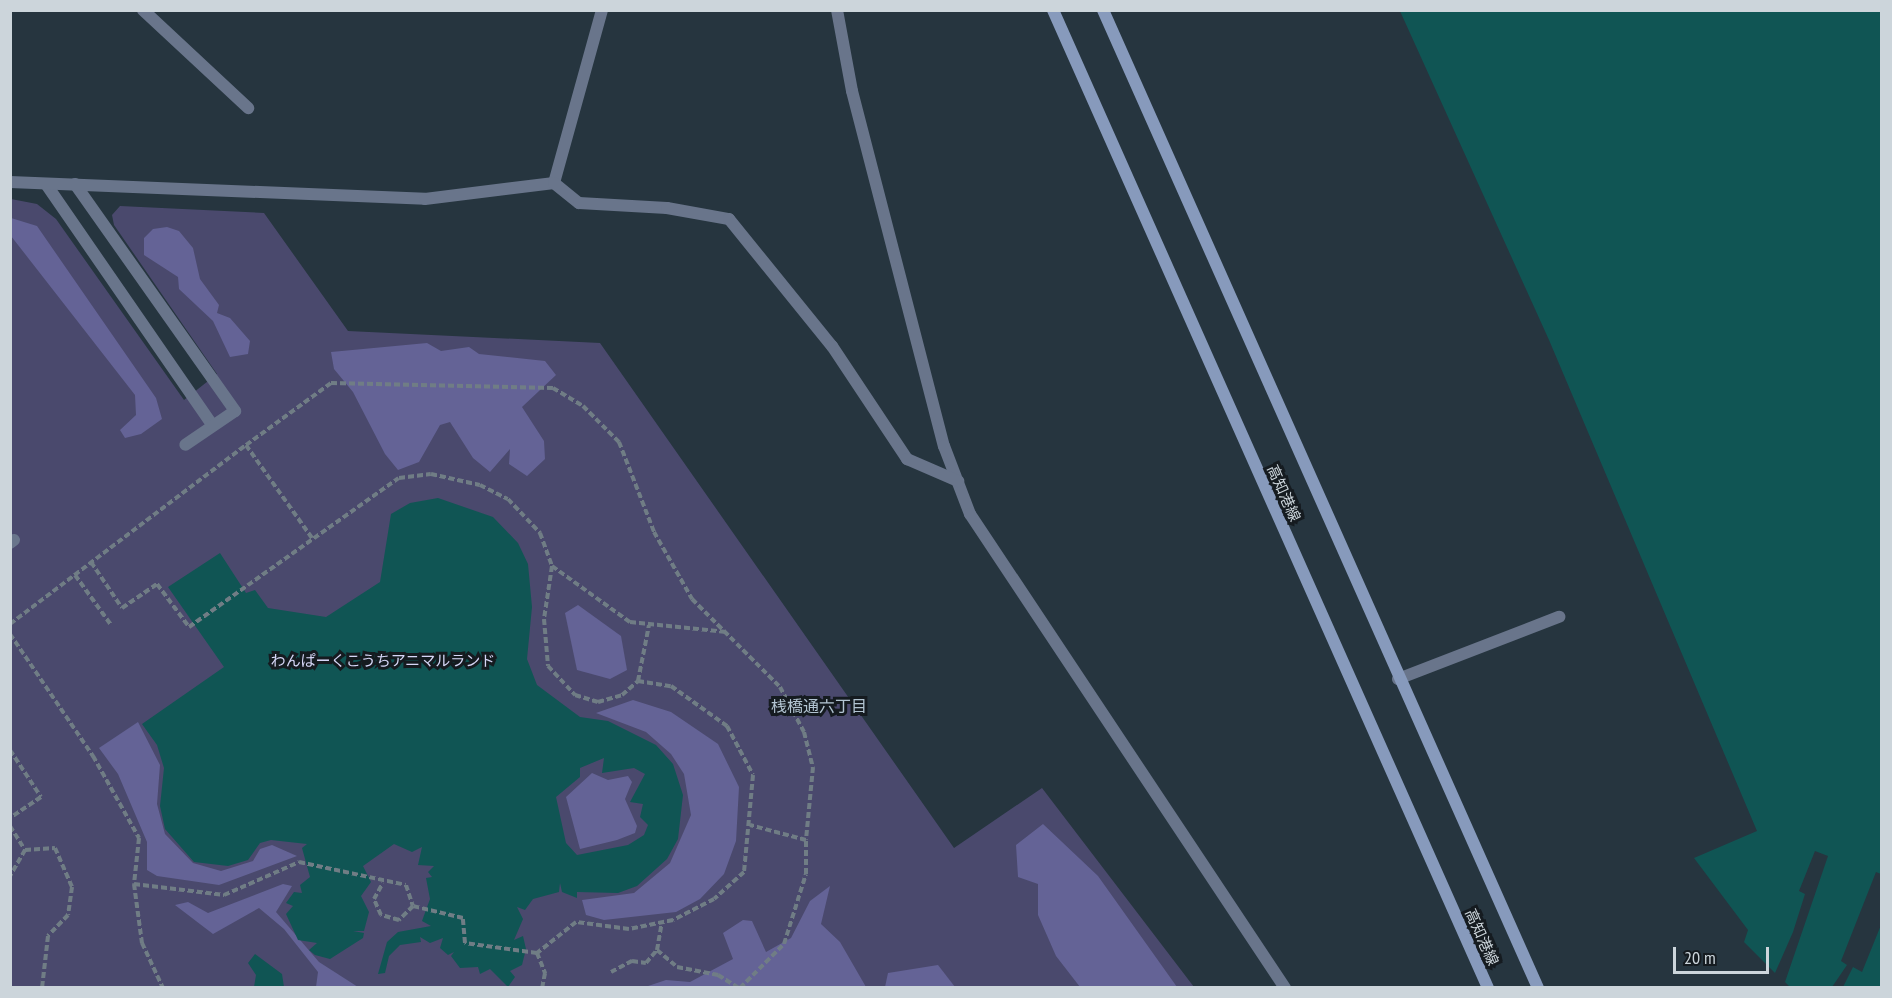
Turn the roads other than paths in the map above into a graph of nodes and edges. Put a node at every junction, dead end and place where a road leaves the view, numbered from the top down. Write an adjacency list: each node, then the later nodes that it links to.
1 (143, 10): 6 (street)
2 (602, 10): 8 (street)
3 (837, 10): 13 (street)
4 (1053, 10): 17 (main road, 高知港線)
5 (1103, 10): 15 (main road, 高知港線)
6 (248, 108)
7 (10, 182): 9 (street)
8 (554, 183): 10 (street); 13 (street)
9 (46, 184): 10 (street); 11 (street)
10 (75, 184): 11 (street)
11 (212, 426): 12 (street)
12 (184, 445)
13 (958, 482): 16 (street)
14 (1559, 617): 15 (street)
15 (1398, 679): 18 (main road, 高知港線)
16 (1285, 987)
17 (1488, 987)
18 (1538, 987)

